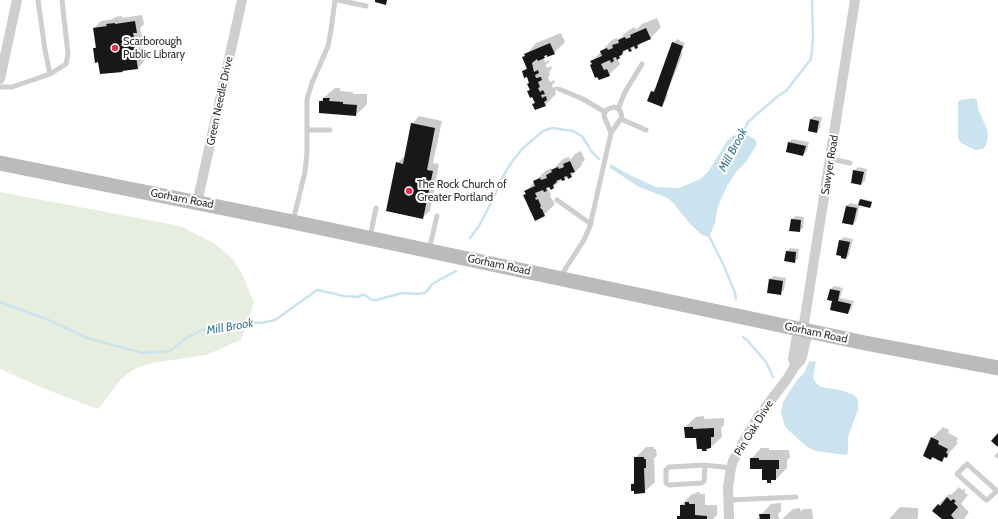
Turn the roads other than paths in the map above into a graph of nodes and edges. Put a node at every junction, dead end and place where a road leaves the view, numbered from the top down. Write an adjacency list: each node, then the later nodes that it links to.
1 (17, 0): 10 (street)
2 (38, 0): 9 (lane)
3 (62, 0): 9 (lane)
4 (242, 0): 24 (street, Green Needle Drive)
5 (337, 0): 7 (lane); 16 (lane)
6 (855, 0): 20 (street, Sawyer Road)
7 (366, 6)
8 (642, 64): 13 (lane)
9 (50, 74): 11 (lane)
10 (0, 79)
11 (0, 87)
12 (559, 89): 14 (lane)
13 (618, 108): 14 (lane); 15 (lane)
14 (605, 112): 19 (lane)
15 (621, 119): 18 (lane); 19 (lane)
16 (307, 130): 17 (lane); 27 (lane)
17 (330, 130)
18 (646, 130)
19 (611, 133): 28 (lane)
20 (830, 159): 22 (lane); 32 (street, Sawyer Road)
21 (0, 163): 24 (main road, Gorham Road)
22 (850, 163)
23 (557, 200): 28 (lane)
24 (198, 202): 27 (main road, Gorham Road)
25 (376, 208): 29 (lane)
26 (437, 216): 30 (lane)
27 (293, 222): 29 (main road, Gorham Road)
28 (591, 224): 31 (lane)
29 (370, 238): 30 (main road, Gorham Road)
30 (429, 250): 31 (main road, Gorham Road)
31 (559, 278): 32 (main road, Gorham Road)
32 (803, 330): 33 (street, Sawyer Road); 34 (main road, Gorham Road)
33 (795, 366): 36 (street, Pin Oak Drive)
34 (998, 368)
35 (705, 466): 35 (lane); 36 (lane)
36 (731, 468): 39 (street, Pin Oak Drive)
37 (997, 490): 37 (lane)
38 (796, 497): 39 (lane)
39 (729, 500): 40 (street, Pin Oak Drive)
40 (730, 519)

